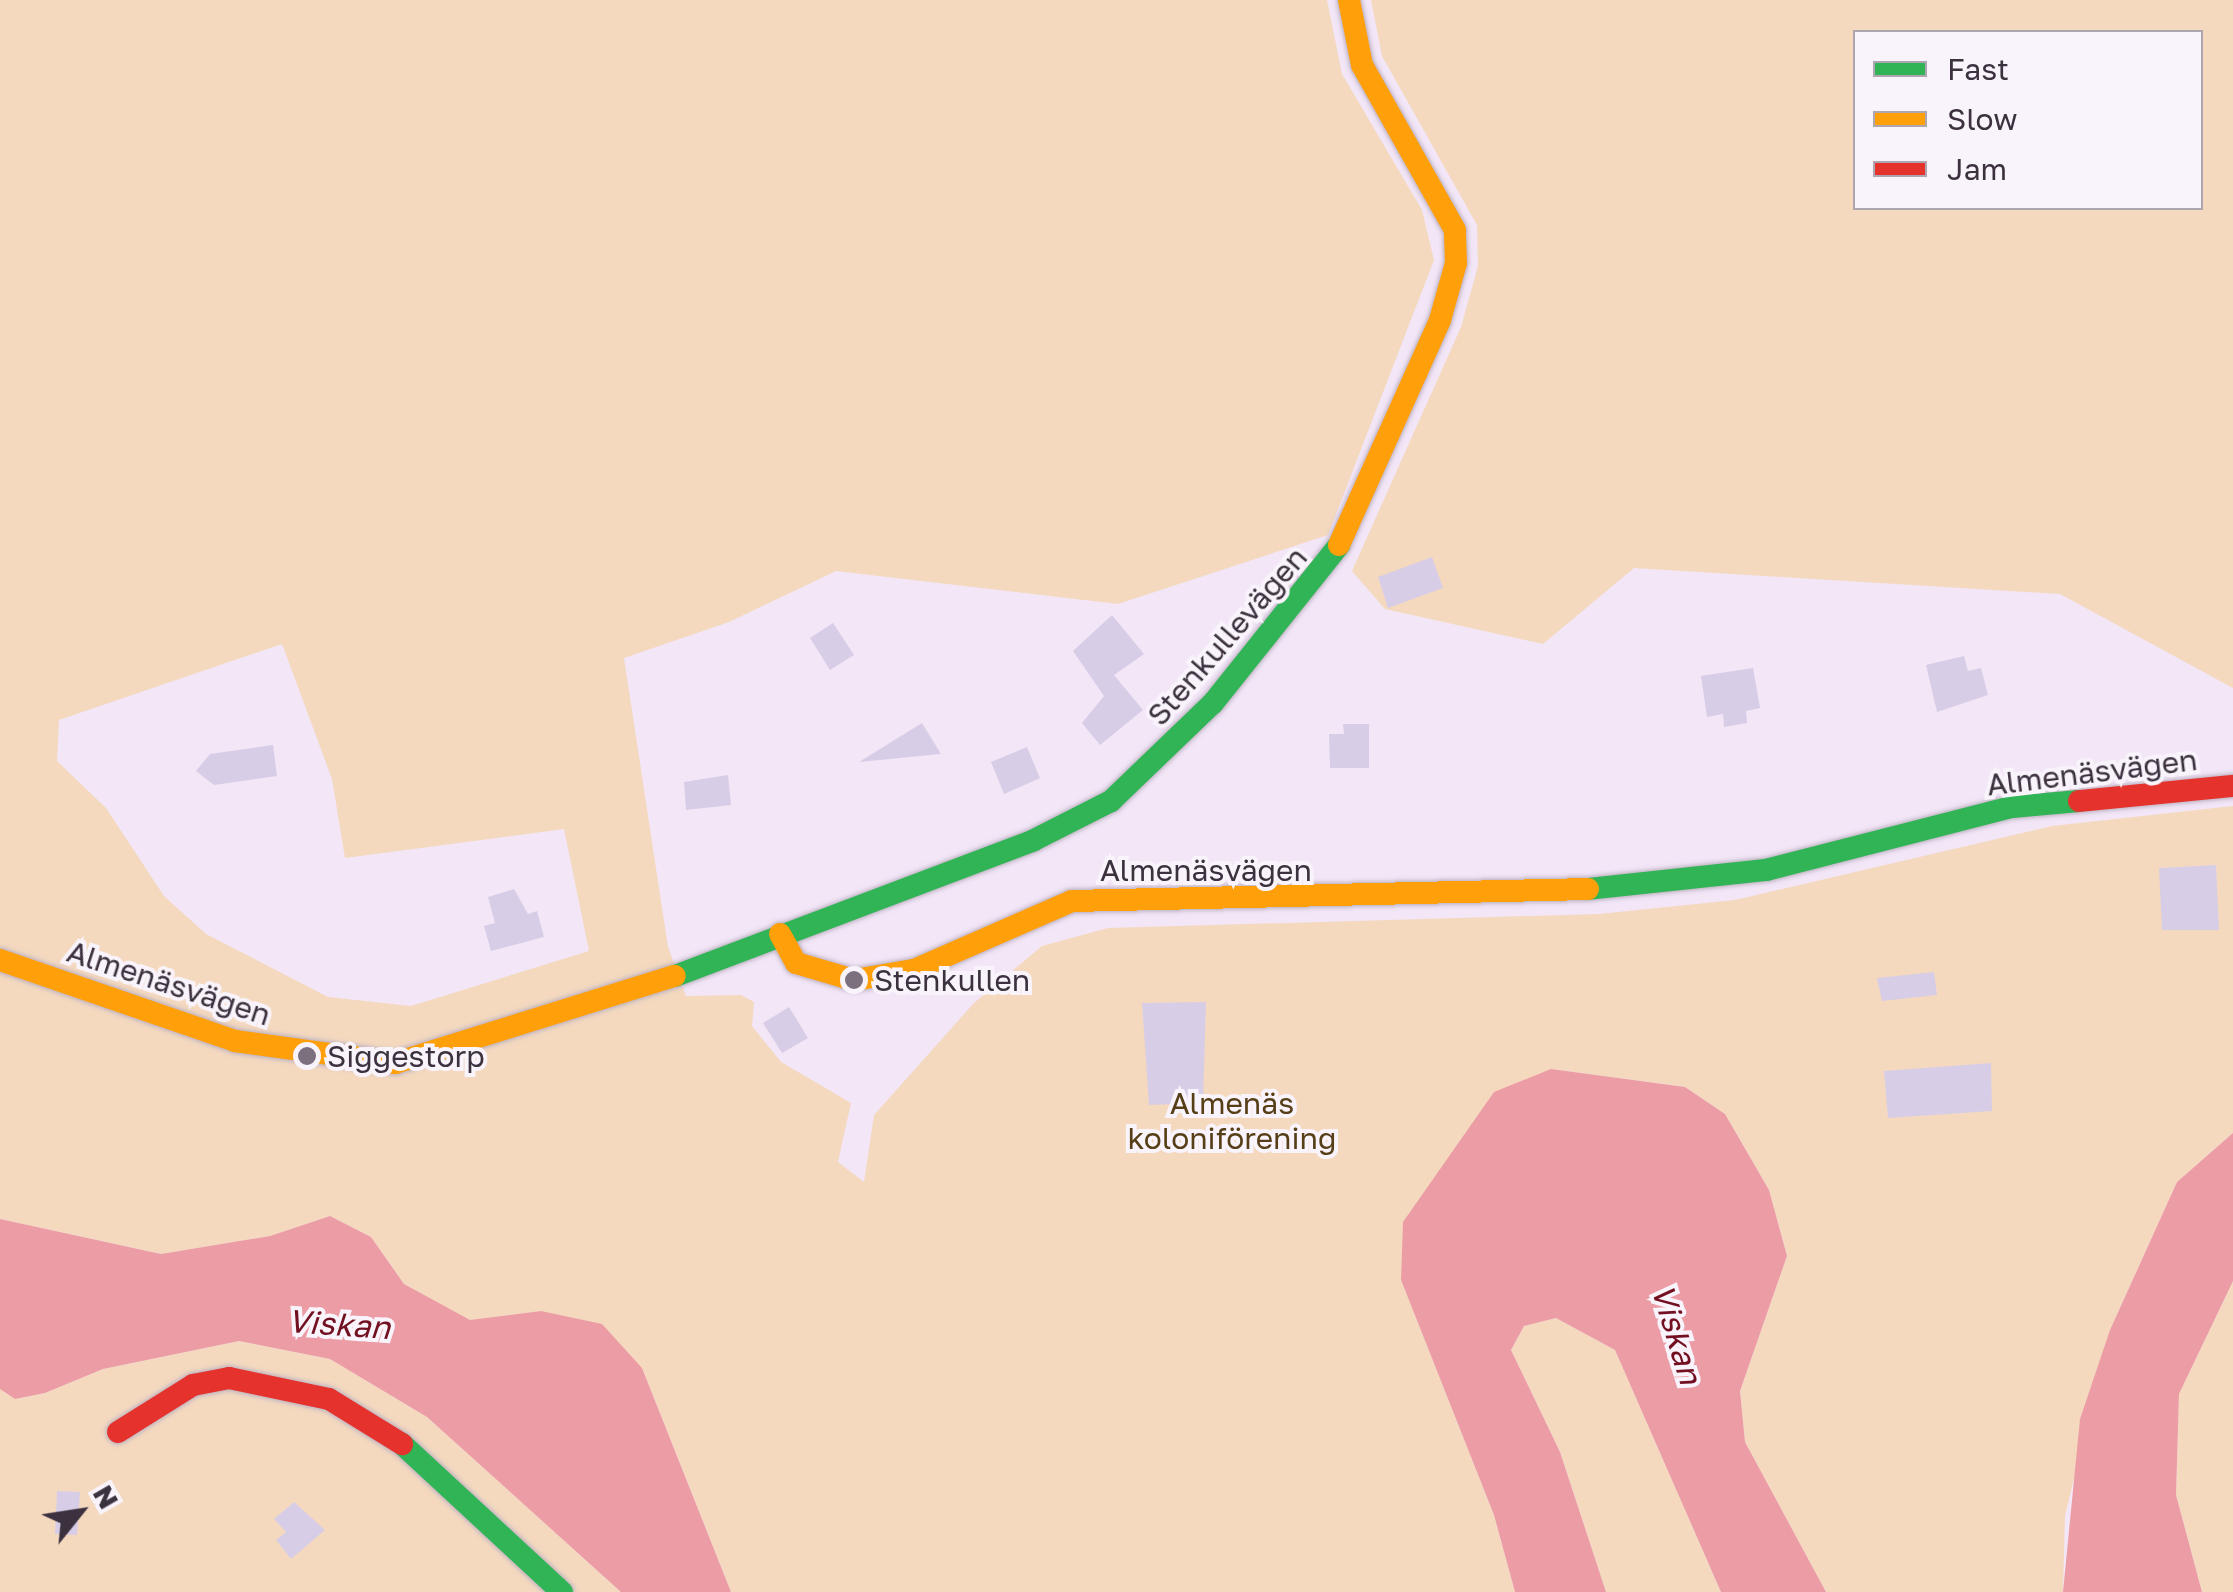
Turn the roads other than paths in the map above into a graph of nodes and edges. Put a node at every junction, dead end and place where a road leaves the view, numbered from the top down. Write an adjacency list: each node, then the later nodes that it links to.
1 (1349, 0): 3 (street, Stenkullevägen)
2 (2233, 786): 3 (street, Almenäsvägen)
3 (780, 934): 4 (street, Almenäsvägen)
4 (0, 960)
5 (118, 1432): 6 (street)
6 (562, 1592)

